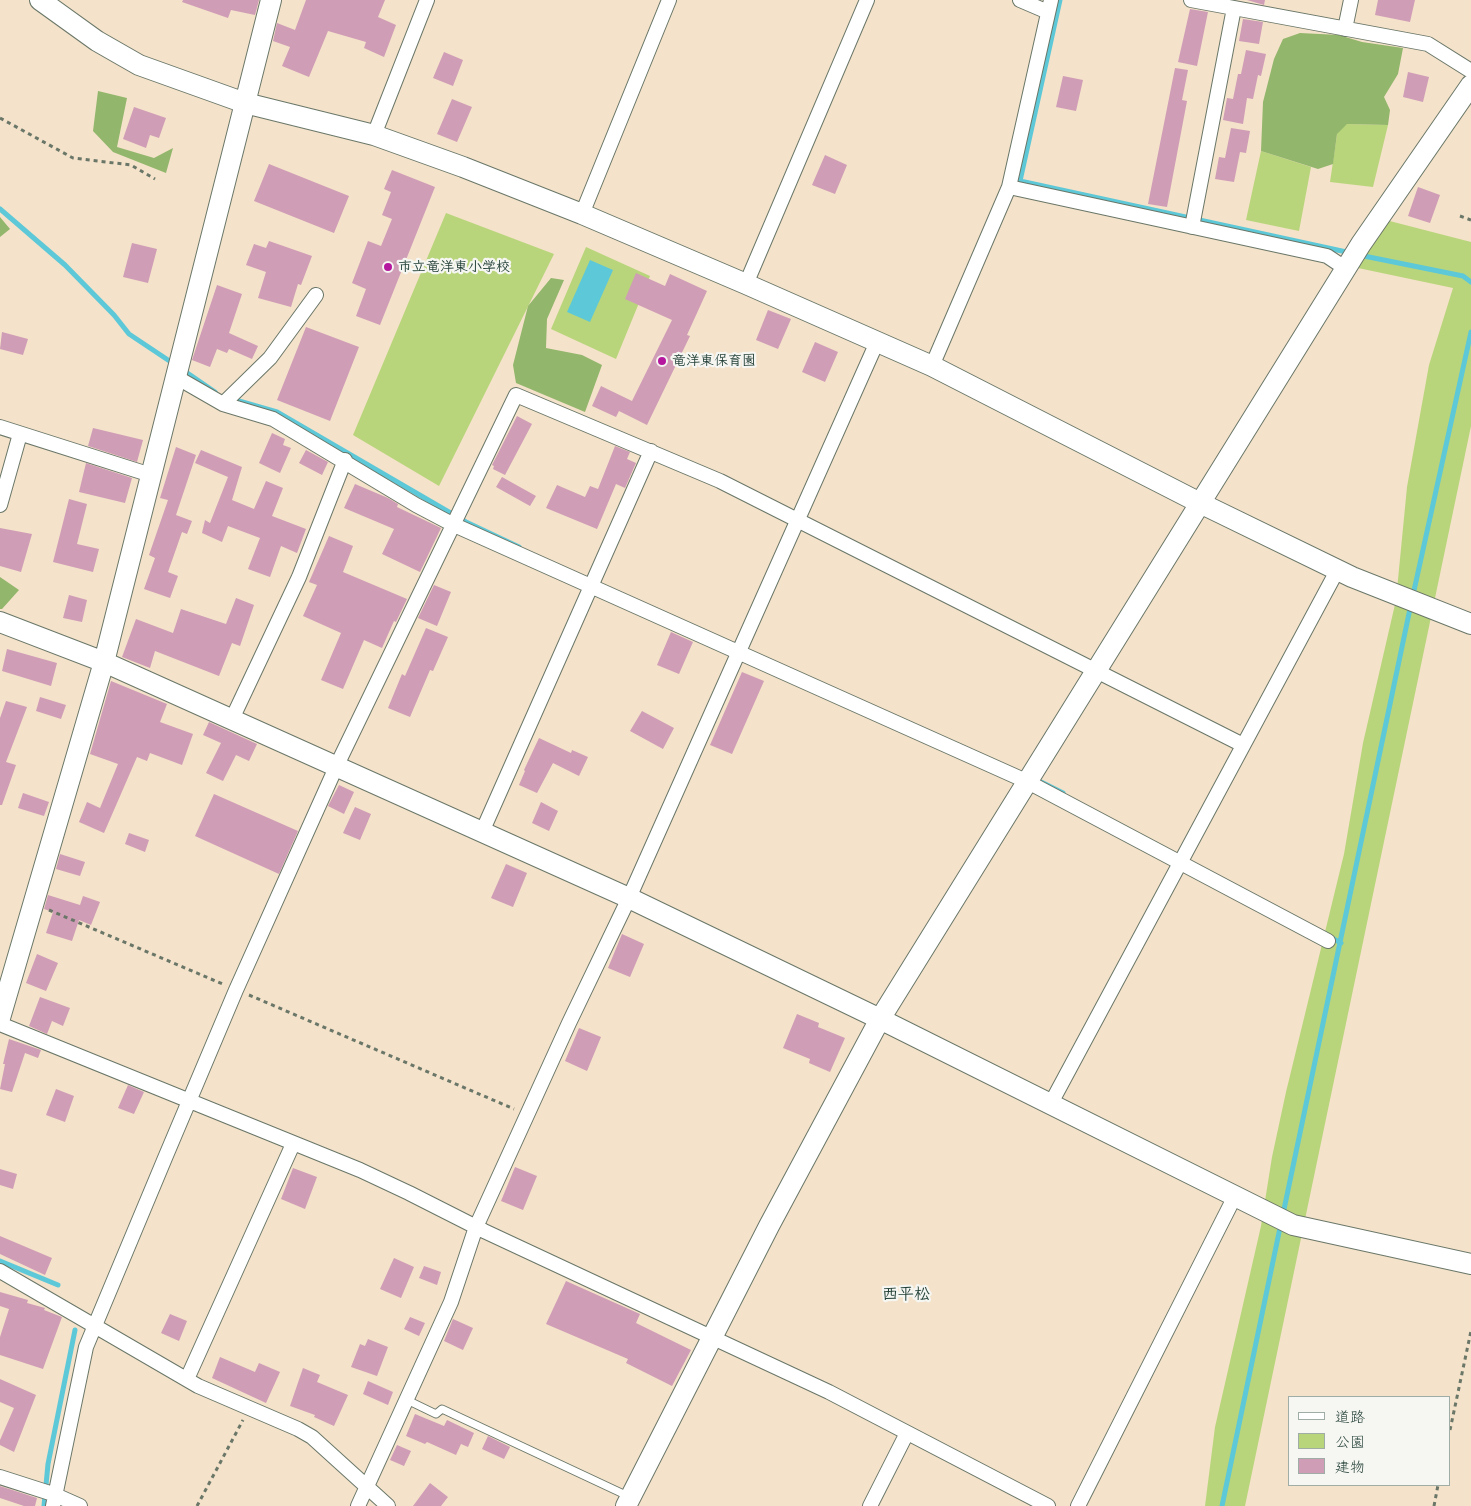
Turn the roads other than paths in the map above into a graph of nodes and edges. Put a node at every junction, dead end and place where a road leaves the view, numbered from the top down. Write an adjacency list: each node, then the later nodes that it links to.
1 (40, 0): 14 (street)
2 (271, 0): 14 (street)
3 (427, 0): 15 (street)
4 (669, 0): 17 (street)
5 (867, 0): 20 (street)
6 (1020, 0): 9 (street)
7 (1351, 0): 11 (street)
8 (1201, 1): 10 (street)
9 (1049, 6): 16 (street)
10 (1234, 8): 11 (street); 18 (street)
11 (1345, 29): 12 (street)
12 (1471, 71)
13 (1471, 85): 19 (street)
14 (245, 103): 15 (street); 24 (street)
15 (374, 135): 17 (street)
16 (1009, 187): 18 (street); 23 (street)
17 (582, 214): 20 (street)
18 (1192, 227): 19 (street)
19 (1345, 268): 31 (street)
20 (746, 284): 22 (street)
21 (316, 295): 25 (street)
22 (877, 342): 23 (street); 33 (street)
23 (932, 366): 31 (street)
24 (176, 377): 25 (street); 30 (street)
25 (223, 404): 29 (street)
26 (0, 427): 27 (street)
27 (20, 434): 30 (street); 32 (street)
28 (651, 452): 33 (street); 34 (street); 36 (street)
29 (345, 460): 34 (street); 42 (street)
30 (151, 475): 40 (street)
31 (1200, 503): 35 (street); 41 (street)
32 (0, 505)
33 (798, 521): 39 (street); 41 (street)
34 (452, 524): 36 (street); 44 (street)
35 (1338, 570): 38 (street); 43 (street)
36 (592, 586): 39 (street); 46 (street)
37 (0, 622): 40 (street)
38 (1471, 624)
39 (739, 651): 45 (street); 48 (street)
40 (104, 662): 42 (street); 50 (street)
41 (1094, 670): 43 (street); 45 (street)
42 (232, 719): 44 (street)
43 (1243, 746): 47 (street)
44 (337, 766): 46 (street); 53 (street)
45 (1026, 781): 47 (street); 51 (street)
46 (482, 832): 48 (street)
47 (1180, 863): 49 (street); 54 (street)
48 (629, 898): 51 (street); 57 (street)
49 (1328, 941)
50 (0, 1018)
51 (880, 1019): 54 (street); 61 (street)
52 (0, 1024): 53 (street)
53 (188, 1101): 55 (street); 60 (street)
54 (1050, 1105): 56 (street)
55 (293, 1144): 57 (street); 62 (street)
56 (1234, 1198): 58 (street); 74 (street)
57 (476, 1227): 61 (street); 63 (street)
58 (1471, 1264)
59 (0, 1271): 60 (street)
60 (95, 1325): 62 (street); 67 (street)
61 (714, 1337): 64 (street); 68 (street)
62 (186, 1379): 66 (street)
63 (407, 1400): 66 (street); 68 (lane)
64 (907, 1433): 72 (street); 73 (street)
65 (0, 1478): 67 (street)
66 (367, 1488): 70 (street); 71 (street)
67 (53, 1500): 69 (street)
68 (629, 1502)
69 (80, 1506)
70 (358, 1506)
71 (388, 1506)
72 (870, 1506)
73 (1048, 1506)
74 (1078, 1506)

